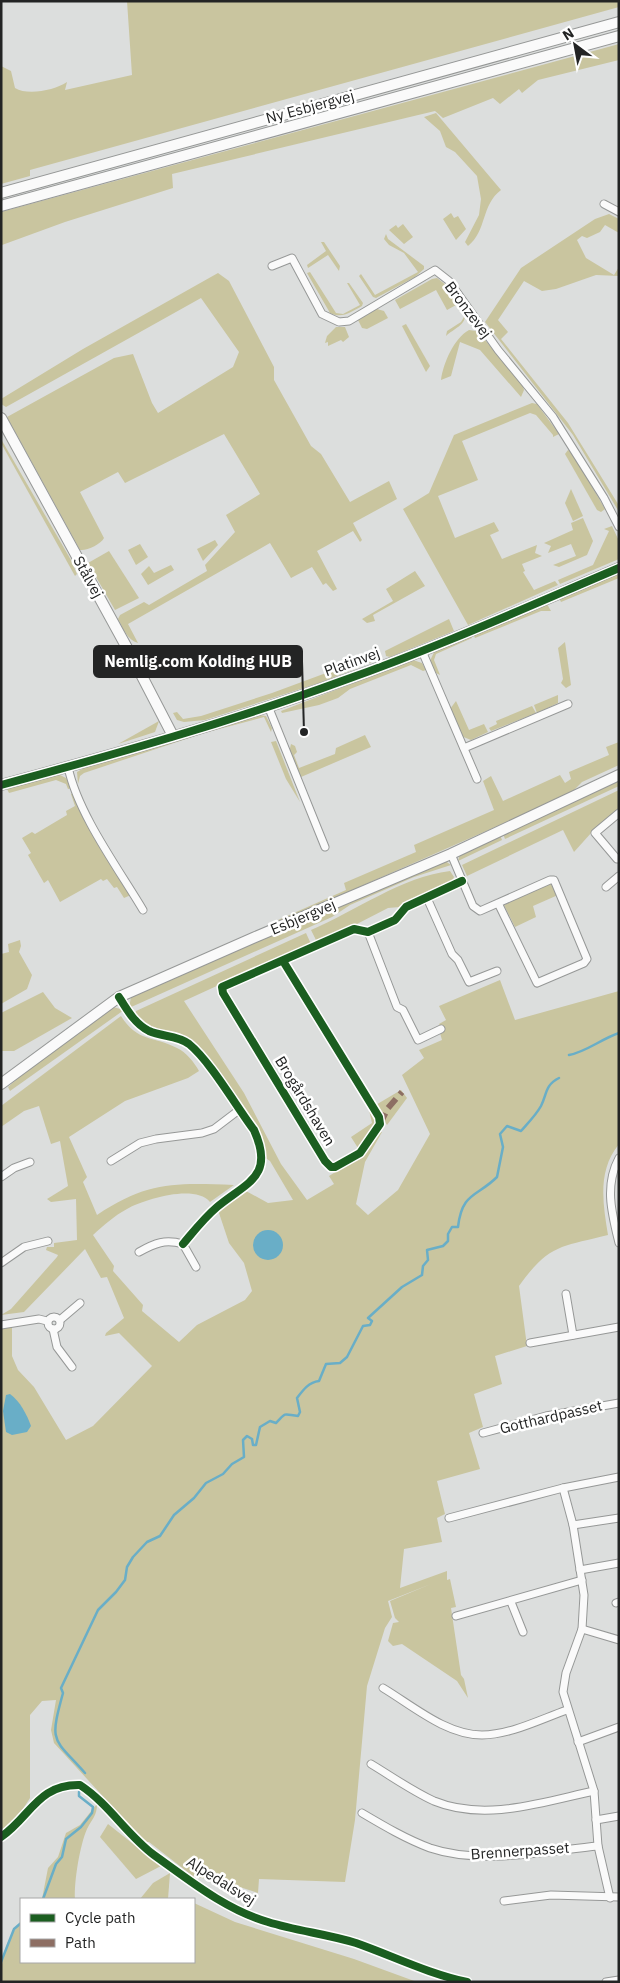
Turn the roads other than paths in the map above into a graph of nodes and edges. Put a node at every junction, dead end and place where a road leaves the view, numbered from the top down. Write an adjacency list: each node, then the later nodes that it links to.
1 (619, 22): 3 (street, Ny Esbjergvej)
2 (619, 36): 5 (street, Ny Esbjergvej)
3 (1, 193)
4 (604, 204): 6 (street)
5 (1, 206)
6 (619, 212)
7 (272, 266): 9 (street, Bronzevej)
8 (1, 418): 14 (street, Stålvej)
9 (619, 527)
10 (619, 568): 11 (street, Platinvej)
11 (422, 651): 13 (street, Platinvej); 15 (street)
12 (568, 704): 15 (street)
13 (268, 706): 14 (street, Platinvej); 21 (street)
14 (173, 736): 16 (street, Platinvej)
15 (464, 748): 18 (street)
16 (68, 767): 19 (street, Platinvej); 29 (street)
17 (619, 775): 22 (street, Esbjergvej)
18 (477, 779)
19 (1, 785)
20 (619, 813): 23 (street)
21 (325, 847)
22 (451, 854): 25 (street); 33 (street, Esbjergvej)
23 (618, 860)
24 (619, 876): 26 (street)
25 (462, 881): 27 (street, Brogårdshaven); 28 (street)
26 (606, 887)
27 (427, 898): 30 (street, Brogårdshaven); 32 (street)
28 (498, 903): 28 (street)
29 (143, 910)
30 (368, 932): 31 (street, Brogårdshaven); 34 (street)
31 (283, 961): 31 (street, Brogårdshaven)
32 (497, 971)
33 (119, 997): 35 (street, Esbjergvej); 36 (street)
34 (441, 1029)
35 (2, 1081)
36 (239, 1110): 38 (street); 43 (street)
37 (619, 1158): 42 (street)
38 (110, 1161)
39 (30, 1162): 40 (street)
40 (1, 1177)
41 (48, 1241): 45 (street)
42 (619, 1243)
43 (183, 1244): 44 (street); 46 (street)
44 (139, 1252)
45 (1, 1263)
46 (196, 1266)
47 (566, 1294): 54 (street)
48 (80, 1302): 49 (street)
49 (60, 1320): 50 (street); 53 (street)
50 (47, 1321): 51 (street); 53 (street)
51 (1, 1325)
52 (619, 1327): 54 (street)
53 (53, 1329): 56 (street)
54 (573, 1335): 55 (street)
55 (530, 1343)
56 (72, 1367)
57 (619, 1402): 58 (street, Gotthardpasset)
58 (483, 1433)
59 (619, 1478): 60 (street)
60 (564, 1488): 61 (street); 63 (street)
61 (449, 1518)
62 (619, 1518): 63 (street)
63 (573, 1526): 65 (street)
64 (619, 1563): 65 (street)
65 (580, 1570): 66 (street)
66 (582, 1580): 67 (street); 69 (street)
67 (511, 1602): 68 (street); 70 (street)
68 (456, 1616)
69 (582, 1629): 71 (street); 73 (street)
70 (523, 1632)
71 (619, 1640)
72 (383, 1688): 73 (street)
73 (567, 1710): 75 (street)
74 (619, 1727): 75 (street)
75 (578, 1742): 77 (street)
76 (371, 1764): 77 (street)
77 (594, 1791): 80 (street)
78 (362, 1813): 82 (street, Brennerpasset)
79 (619, 1816): 80 (street)
80 (596, 1820): 82 (street)
81 (1, 1837): 87 (street, Alpedalsvej)
82 (598, 1846): 84 (street)
83 (619, 1897): 84 (street)
84 (610, 1898): 85 (street)
85 (504, 1900)
86 (619, 1980): 88 (street)
87 (467, 1982)
88 (606, 1982)

